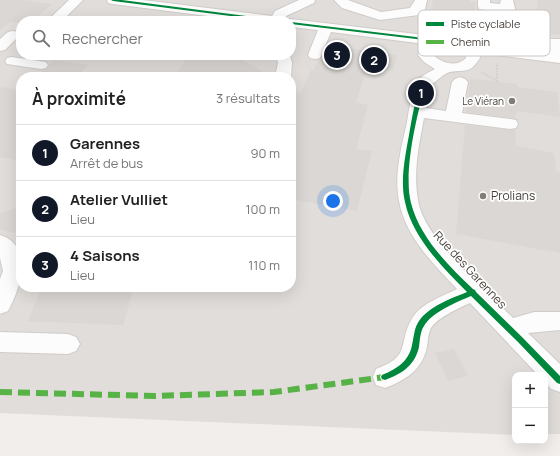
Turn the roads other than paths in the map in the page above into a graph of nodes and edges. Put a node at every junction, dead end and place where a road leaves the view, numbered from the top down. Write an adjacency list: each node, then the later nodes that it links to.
1 (77, 0): 8 (street)
2 (113, 0): 9 (street)
3 (309, 0): 10 (street)
4 (340, 0): 11 (street)
5 (421, 0): 11 (street)
6 (508, 4): 7 (street)
7 (484, 6)
8 (59, 16)
9 (238, 16)
10 (279, 16)
11 (380, 16): 14 (street)
12 (296, 25): 13 (street)
13 (324, 33): 14 (street); 19 (street); 22 (street)
14 (378, 34): 16 (street)
15 (13, 35): 20 (street)
16 (397, 37): 17 (street); 21 (street)
17 (418, 38)
18 (560, 42): 29 (street)
19 (360, 45)
20 (0, 47)
21 (418, 48)
22 (315, 55)
23 (12, 56): 34 (street)
24 (426, 56): 37 (street, Rue des Garennes)
25 (427, 56): 33 (street)
26 (475, 56): 28 (street)
27 (534, 56): 29 (street)
28 (469, 57): 33 (street)
29 (559, 59)
30 (25, 60): 32 (street)
31 (284, 60): 35 (street)
32 (41, 65)
33 (447, 67): 37 (street)
34 (0, 72)
35 (283, 72)
36 (460, 82): 39 (street)
37 (424, 84): 38 (street, Rue des Garennes)
38 (417, 112): 39 (street); 42 (street, Rue des Garennes)
39 (453, 116): 40 (street)
40 (510, 124)
41 (0, 243): 43 (street)
42 (473, 292): 45 (street, Rue des Garennes); 48 (street)
43 (0, 305)
44 (560, 321): 45 (street)
45 (509, 329): 49 (street, Rue des Garennes)
46 (0, 342): 47 (street)
47 (68, 344)
48 (385, 376)
49 (560, 381)

